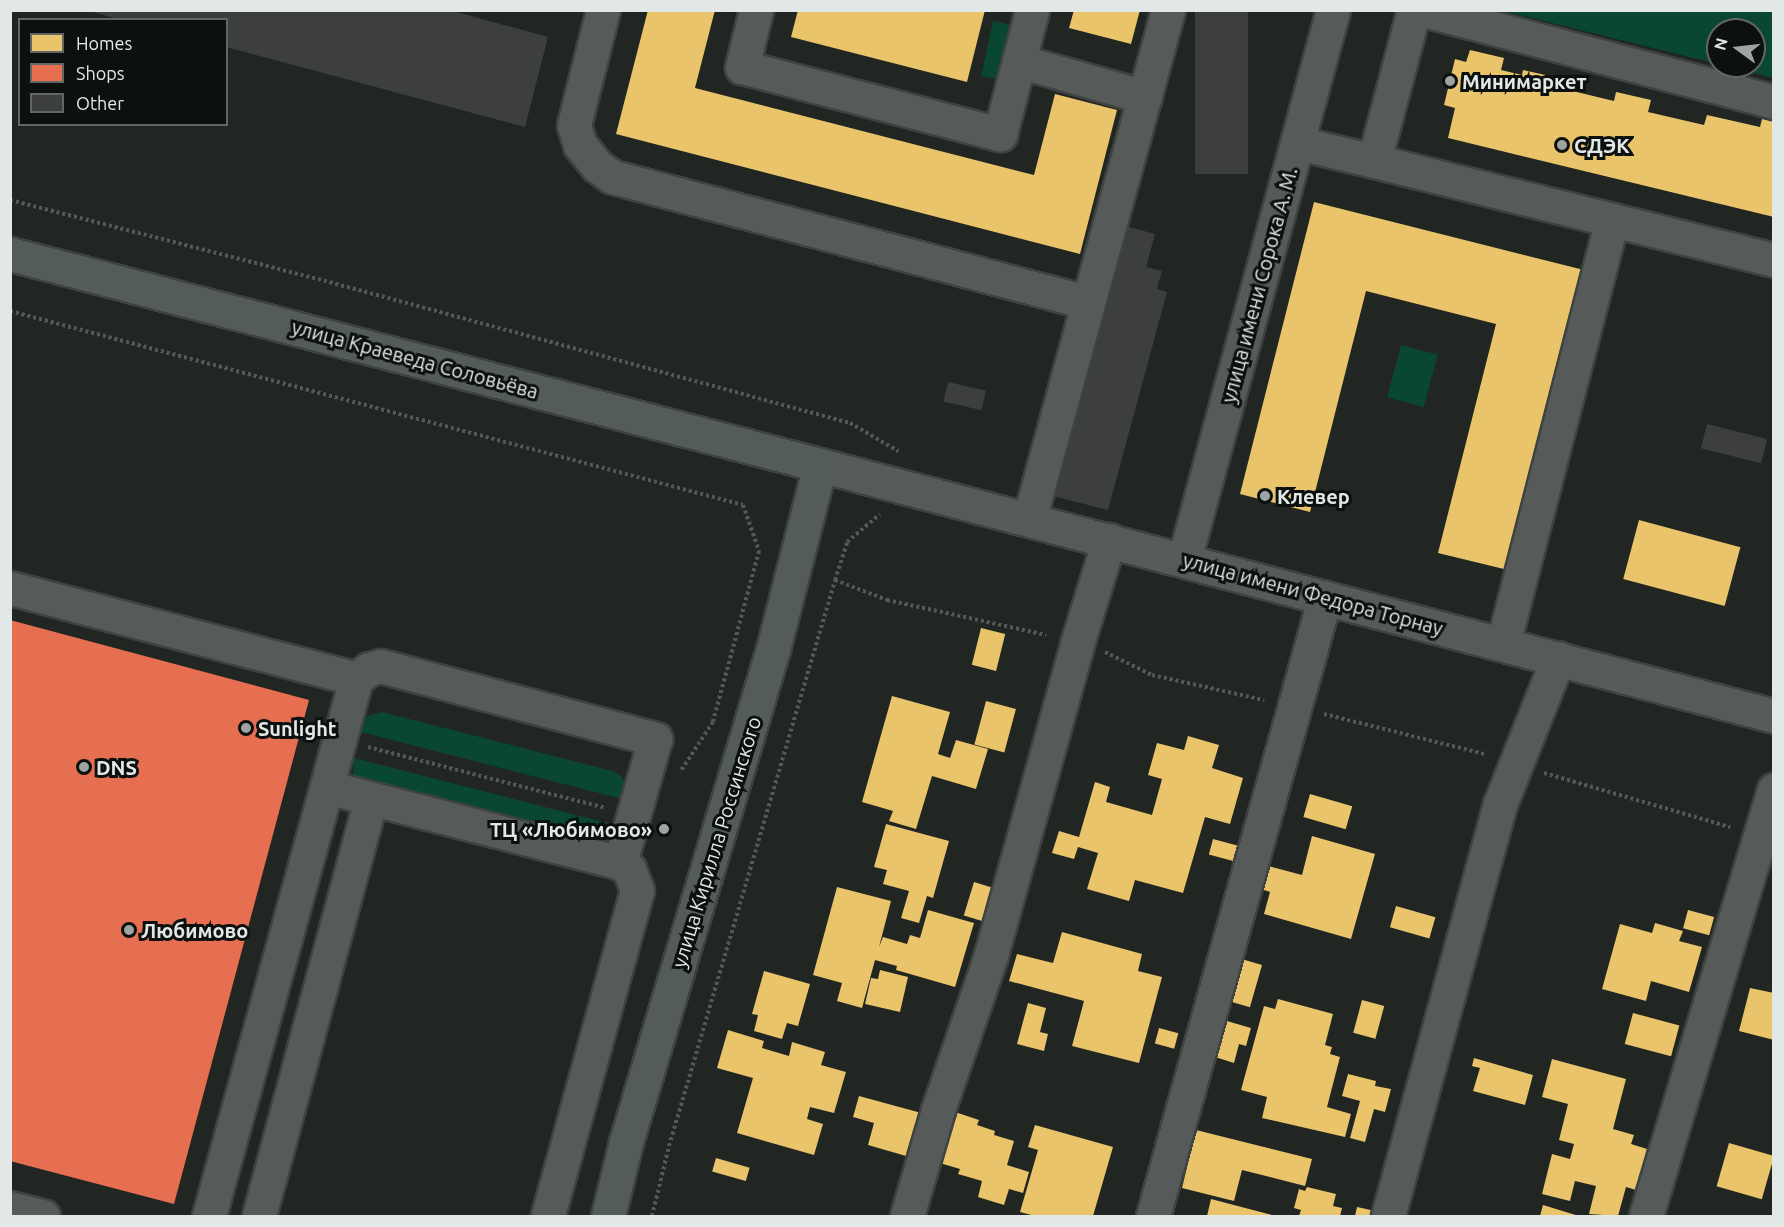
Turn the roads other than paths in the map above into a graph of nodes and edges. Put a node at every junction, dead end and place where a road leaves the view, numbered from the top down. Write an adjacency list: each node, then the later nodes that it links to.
1 (603, 10): 16 (street)
2 (756, 10): 8 (street)
3 (1032, 10): 8 (street)
4 (1168, 10): 9 (street)
5 (1333, 10): 11 (street, улица имени Сорока А. М.)
6 (1414, 10): 12 (street)
7 (1424, 10): 10 (street)
8 (1019, 61): 9 (street)
9 (1145, 97): 16 (street)
10 (1773, 102)
11 (1298, 143): 12 (street); 20 (street, улица имени Сорока А. М.)
12 (1374, 161): 13 (street)
13 (1612, 220): 15 (street); 23 (street)
14 (10, 254): 17 (main road, улица Краеведа Соловьёва)
15 (1773, 260)
16 (1086, 302): 18 (street)
17 (819, 465): 18 (street, улица имени Федора Торнау); 38 (main road, улица Кирилла Россинского)
18 (1029, 520): 19 (street, улица имени Федора Торнау)
19 (1109, 540): 20 (street, улица имени Федора Торнау); 39 (street)
20 (1184, 560): 22 (street, улица имени Федора Торнау)
21 (10, 588): 25 (street)
22 (1325, 597): 23 (street, улица имени Федора Торнау); 40 (street)
23 (1503, 644): 24 (street, улица имени Федора Торнау)
24 (1558, 658): 26 (street, улица имени Федора Торнау); 41 (street)
25 (356, 679): 27 (street); 30 (street)
26 (1773, 716)
27 (327, 787): 29 (street); 31 (street)
28 (1773, 790): 42 (street)
29 (371, 799): 30 (street); 36 (street)
30 (620, 862): 37 (street)
31 (219, 1179): 34 (street); 35 (street)
32 (10, 1208): 33 (street)
33 (43, 1216)
34 (209, 1216)
35 (230, 1216)
36 (259, 1216)
37 (548, 1216)
38 (608, 1216)
39 (908, 1216)
40 (1153, 1216)
41 (1388, 1216)
42 (1646, 1216)

